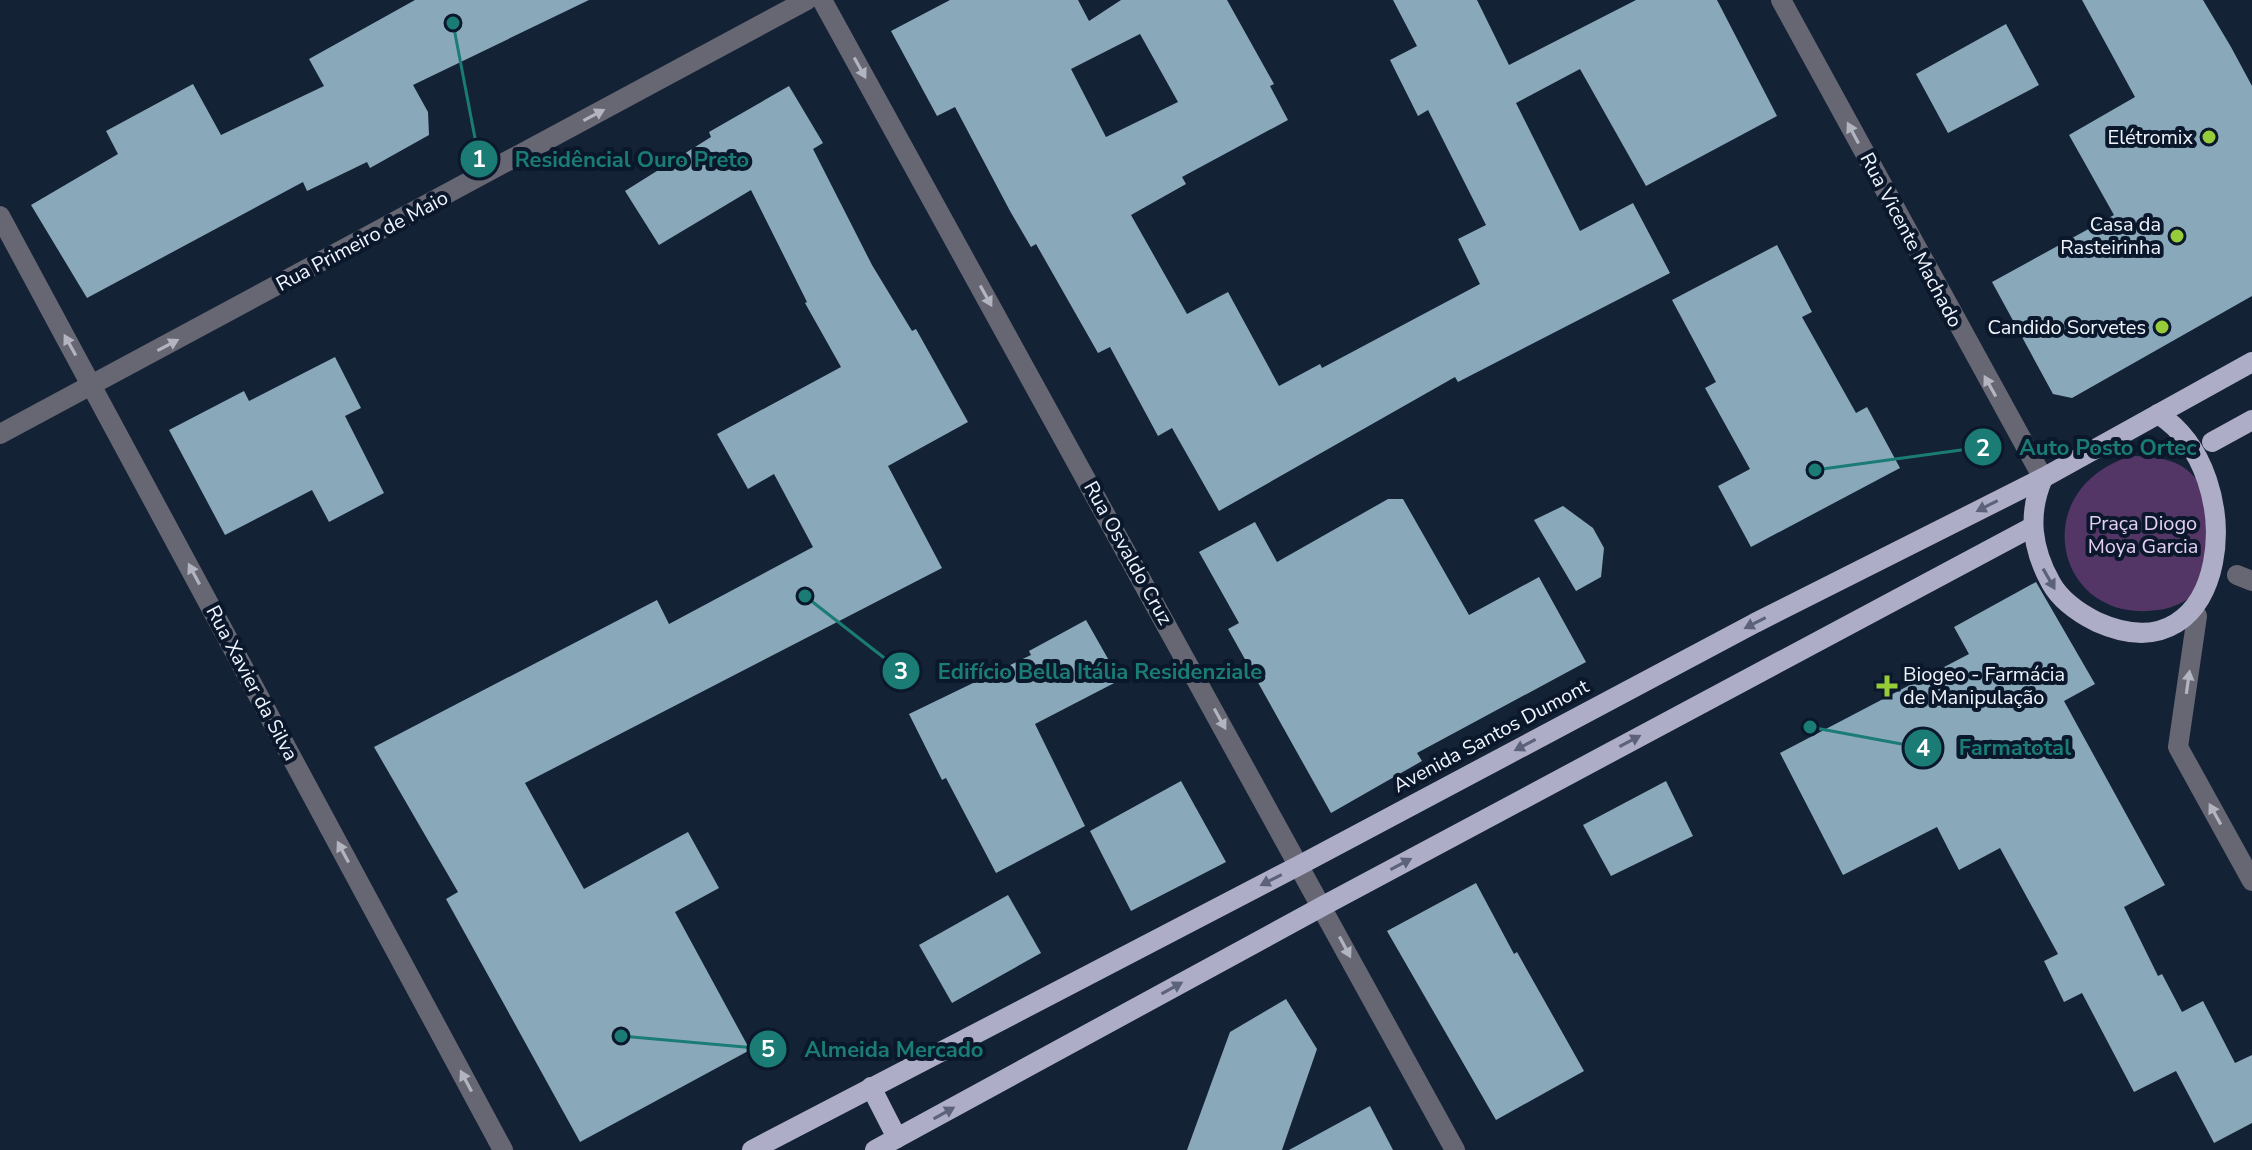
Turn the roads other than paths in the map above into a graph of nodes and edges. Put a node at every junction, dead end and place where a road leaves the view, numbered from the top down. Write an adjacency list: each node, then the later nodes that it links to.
1 (807, 0): 6 (street, Rua Primeiro de Maio, one-way to 1)
2 (822, 0): 17 (street, Rua Osvaldo Cruz, one-way to 17)
3 (1781, 0): 12 (street, Rua Vicente Machado, one-way to 3)
4 (0, 216): 6 (street, Rua Xavier da Silva, one-way to 4)
5 (2252, 362): 7 (main road, Avenida Santos Dumont)
6 (93, 386): 9 (street, Rua Primeiro de Maio); 22 (street, Rua Xavier da Silva, one-way to 6)
7 (2158, 414): 10 (main road); 12 (main road, Avenida Santos Dumont)
8 (2252, 420): 10 (main road)
9 (0, 434)
10 (2212, 442): 11 (main road)
11 (2227, 461)
12 (2043, 478): 13 (main road); 17 (main road, Avenida Santos Dumont, one-way to 17)
13 (2032, 527): 16 (main road, one-way to 16); 19 (main road, one-way to 13)
14 (2244, 552): 15 (main road)
15 (2244, 578): 16 (main road)
16 (2197, 616): 18 (street, one-way to 16)
17 (1300, 865): 19 (street, Rua Osvaldo Cruz); 20 (main road, Avenida Santos Dumont, one-way to 20)
18 (2252, 881)
19 (1323, 906): 21 (main road, one-way to 19); 25 (street, Rua Osvaldo Cruz, one-way to 25)
20 (871, 1087): 21 (main road); 23 (main road, Avenida Santos Dumont)
21 (897, 1138): 24 (main road)
22 (503, 1150)
23 (752, 1150)
24 (875, 1150)
25 (1455, 1150)

